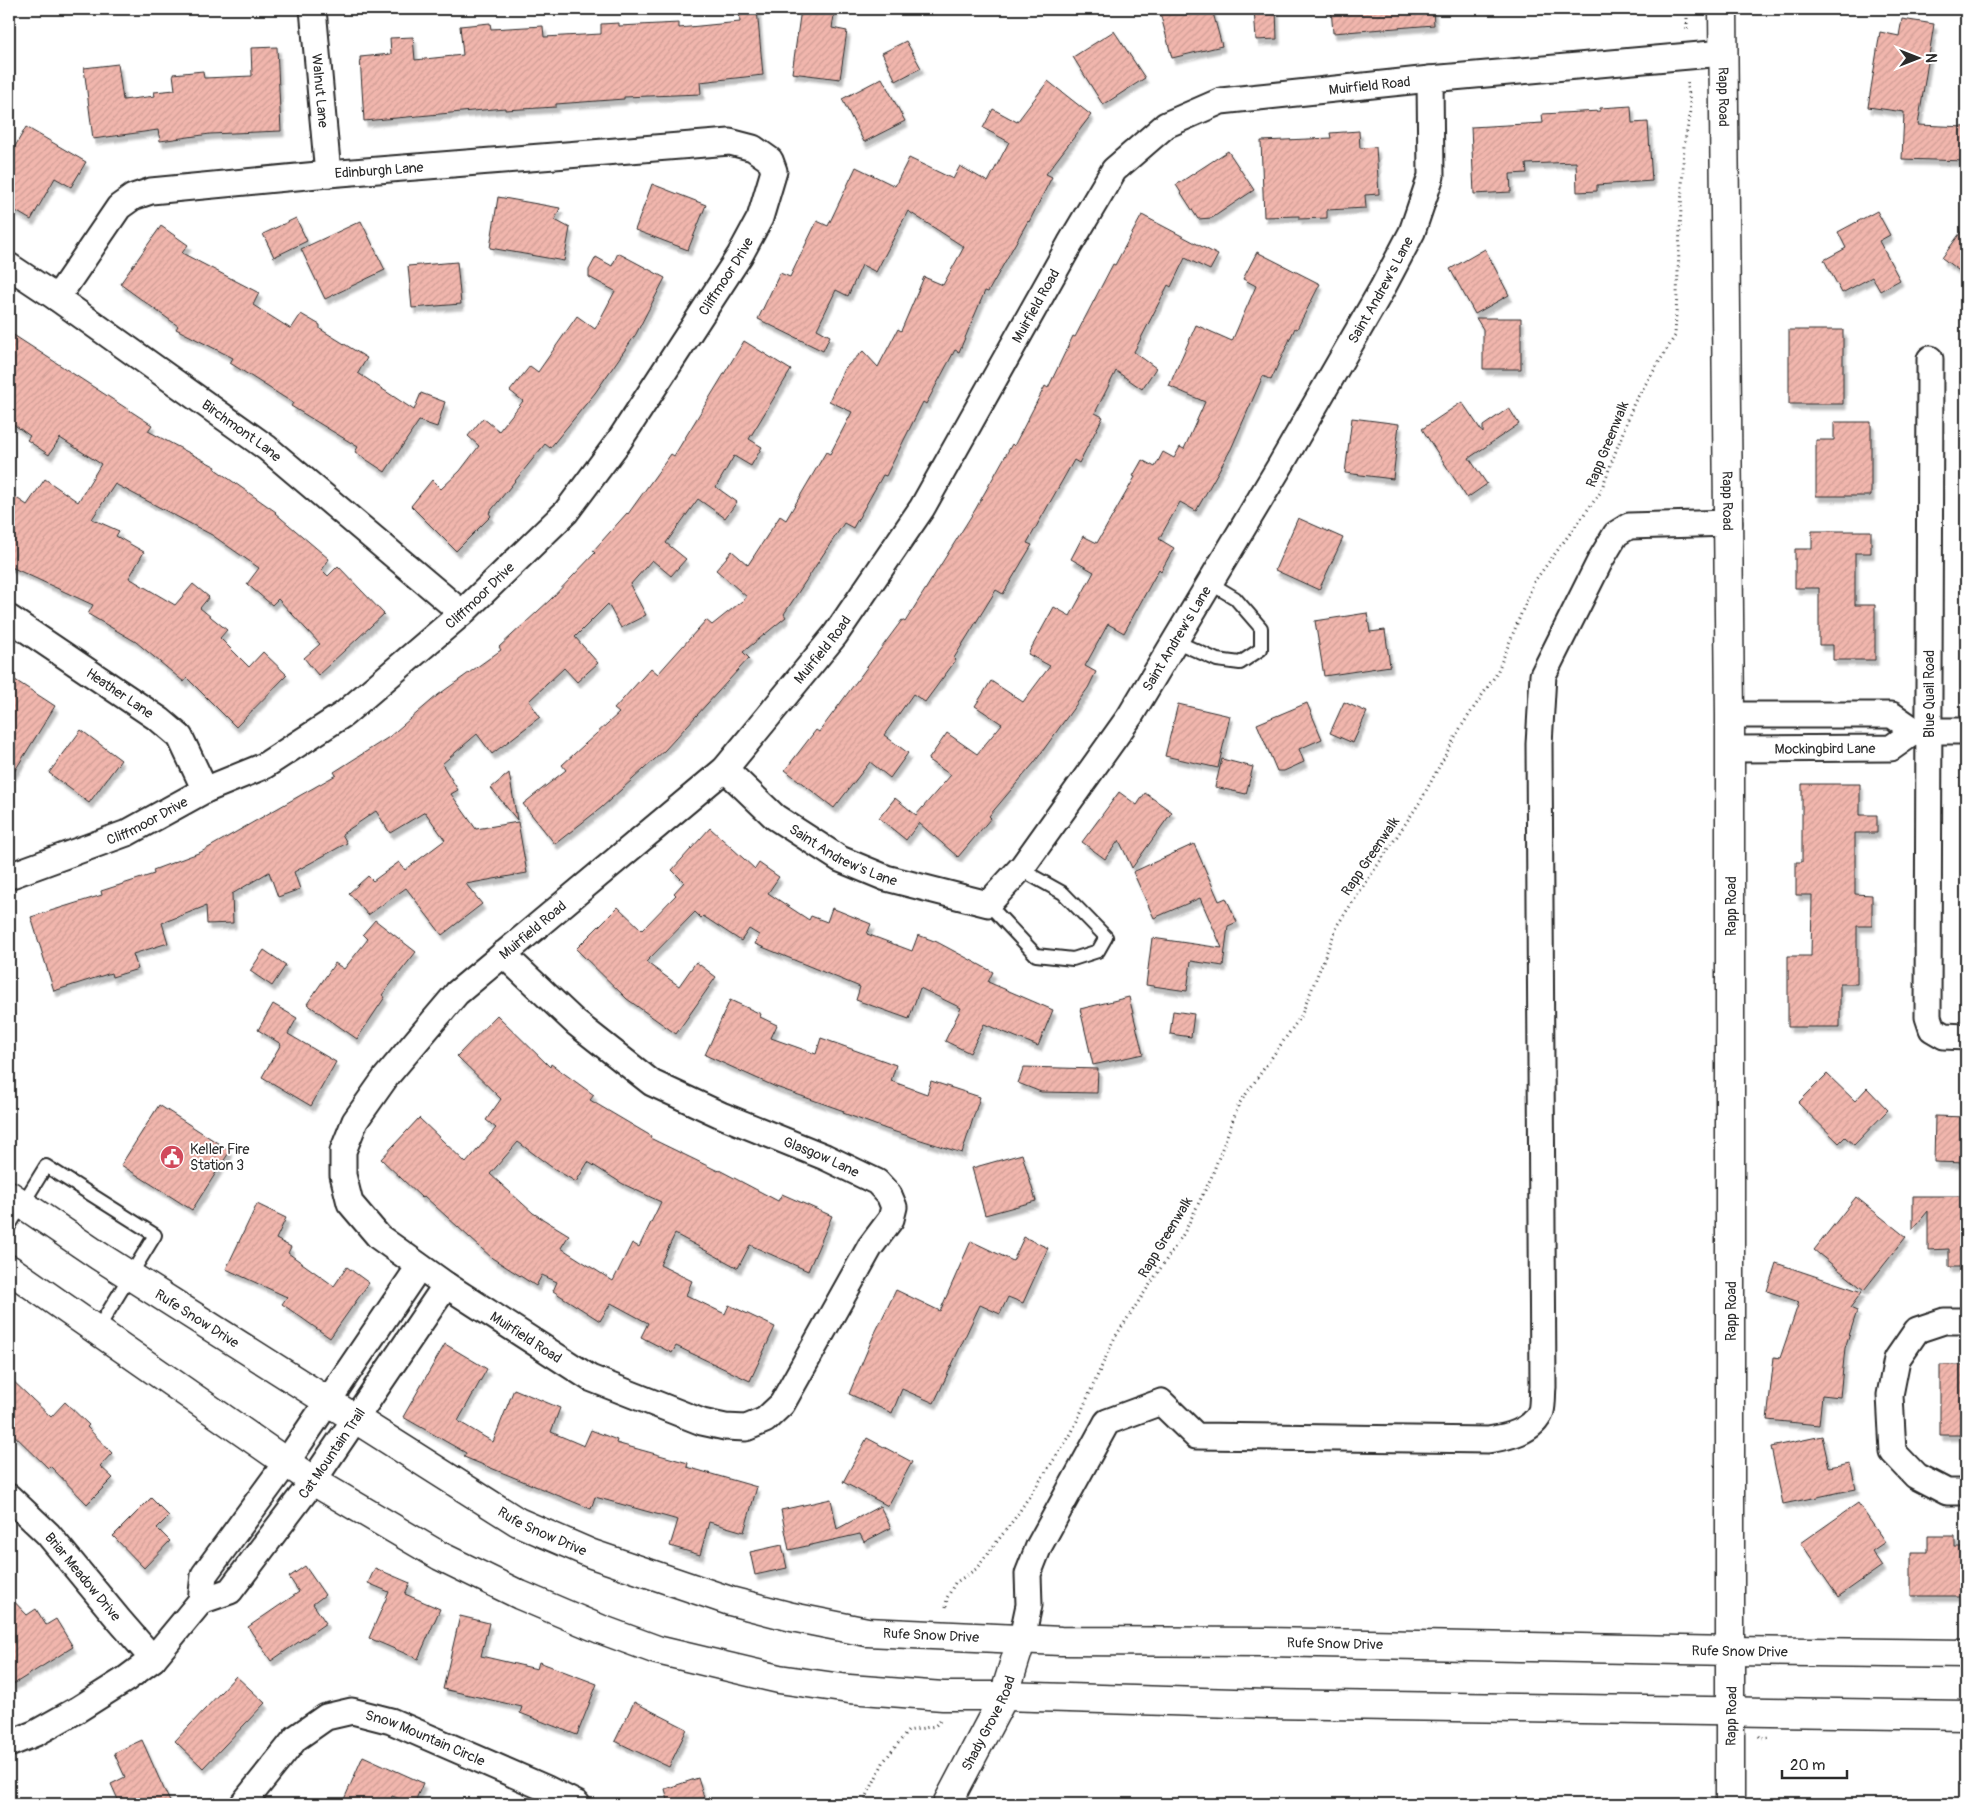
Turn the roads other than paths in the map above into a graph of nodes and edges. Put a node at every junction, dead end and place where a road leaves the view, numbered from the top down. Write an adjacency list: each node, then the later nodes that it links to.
1 (313, 9): 6 (street, Walnut Lane)
2 (1723, 9): 3 (main road, Rapp Road)
3 (1723, 53): 4 (street, Muirfield Road); 10 (main road, Rapp Road)
4 (1430, 79): 11 (street, Saint Andrew's Lane); 19 (street, Muirfield Road)
5 (753, 148): 6 (street, Edinburgh Lane); 12 (street, Cliffmoor Drive)
6 (328, 174): 8 (street, Edinburgh Lane)
7 (9, 266): 8 (street, Birchmont Lane)
8 (57, 298): 12 (street, Birchmont Lane)
9 (1930, 359): 16 (street, Blue Quail Road)
10 (1729, 523): 15 (main road, Rapp Road); 41 (street)
11 (1210, 583): 14 (street, Saint Andrew's Lane); 14 (lane)
12 (462, 613): 20 (street, Cliffmoor Drive)
13 (9, 618): 20 (street, Heather Lane)
14 (1175, 641): 21 (street, Saint Andrew's Lane)
15 (1730, 715): 16 (street); 18 (main road, Rapp Road)
16 (1922, 731): 17 (street); 18 (street, Mockingbird Lane); 25 (street, Blue Quail Road)
17 (1966, 731)
18 (1730, 749): 42 (main road, Rapp Road)
19 (725, 770): 23 (street, Saint Andrew's Lane); 24 (street, Muirfield Road)
20 (205, 790): 22 (street, Cliffmoor Drive)
21 (1020, 869): 23 (street, Saint Andrew's Lane); 23 (lane)
22 (9, 876)
23 (988, 904)
24 (503, 954): 27 (street, Muirfield Road); 35 (street, Glasgow Lane)
25 (1966, 1036)
26 (13, 1208): 29 (main road, Rufe Snow Drive); 29 (lane)
27 (419, 1267): 30 (street, Muirfield Road); 33 (street)
28 (9, 1269): 32 (main road)
29 (131, 1276): 32 (lane); 33 (main road, Rufe Snow Drive)
30 (446, 1285): 34 (street, Cat Mountain Trail); 35 (street, Muirfield Road)
31 (1966, 1321): 38 (street)
32 (97, 1330): 36 (main road)
33 (330, 1401): 34 (main road, Rufe Snow Drive); 36 (street)
34 (356, 1418): 37 (street, Cat Mountain Trail); 41 (main road, Rufe Snow Drive)
35 (725, 1427)
36 (286, 1463): 37 (main road); 40 (street)
37 (313, 1481): 40 (street, Cat Mountain Trail); 45 (main road)
38 (1966, 1492)
39 (9, 1497): 44 (street, Briar Meadow Drive)
40 (200, 1601): 44 (street)
41 (1022, 1638): 42 (main road, Rufe Snow Drive); 45 (main road, Shady Grove Road)
42 (1732, 1651): 43 (main road, Rufe Snow Drive); 46 (main road, Rapp Road)
43 (1966, 1654)
44 (154, 1659): 48 (street)
45 (1004, 1696): 46 (main road); 51 (main road, Shady Grove Road)
46 (1730, 1711): 47 (main road); 52 (main road, Rapp Road)
47 (1966, 1715)
48 (9, 1744)
49 (243, 1804): 50 (street, Snow Mountain Circle)
50 (577, 1804)
51 (947, 1804)
52 (1730, 1804)

